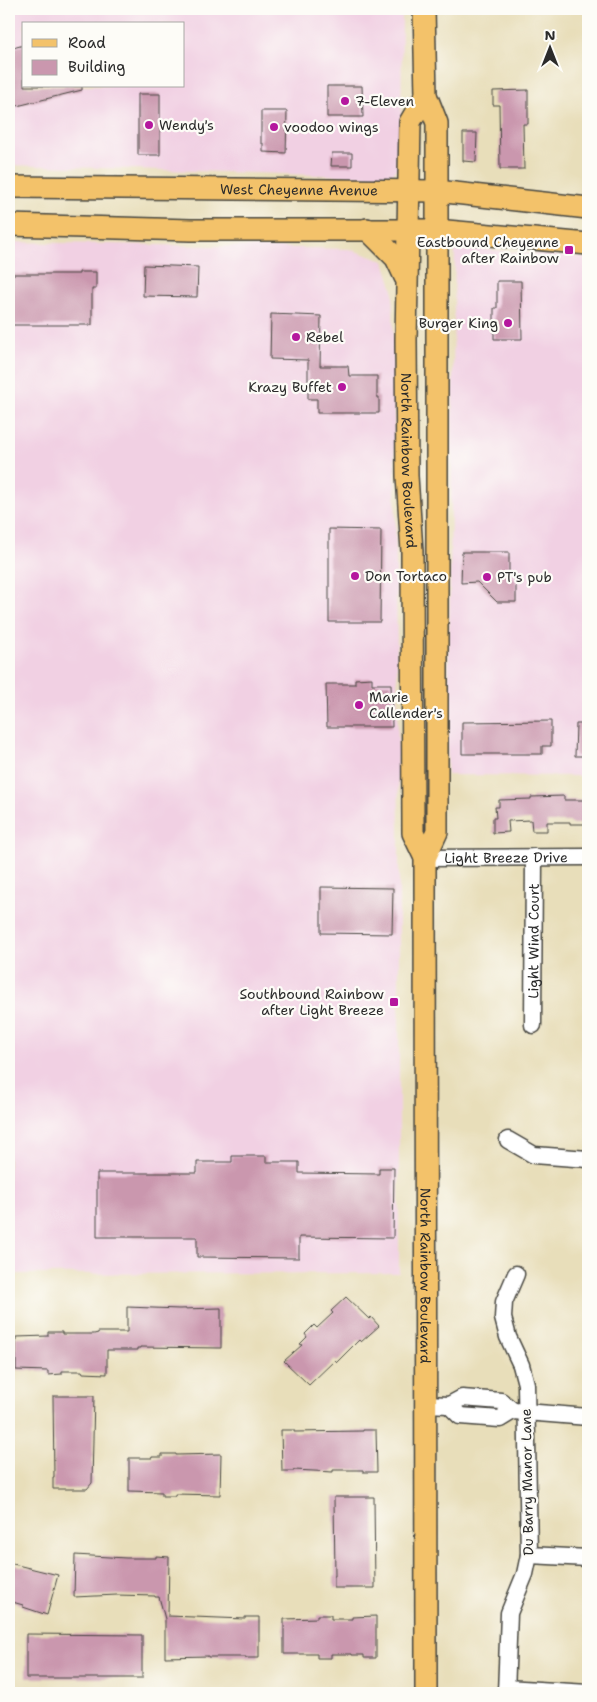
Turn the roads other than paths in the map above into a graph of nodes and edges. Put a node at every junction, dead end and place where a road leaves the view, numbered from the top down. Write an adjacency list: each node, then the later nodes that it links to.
1 (424, 9): 2 (main road, North Rainbow Boulevard)
2 (426, 95): 4 (main road, North Rainbow Boulevard); 5 (main road, North Rainbow Boulevard)
3 (9, 188): 4 (main road, West Cheyenne Avenue)
4 (408, 190): 5 (main road, West Cheyenne Avenue); 9 (main road, North Rainbow Boulevard)
5 (437, 191): 6 (main road, West Cheyenne Avenue); 10 (main road, North Rainbow Boulevard)
6 (588, 208)
7 (9, 225): 8 (main road)
8 (367, 229): 9 (main road); 12 (main road)
9 (407, 229): 10 (main road); 12 (main road, North Rainbow Boulevard)
10 (436, 230): 11 (main road); 14 (main road, North Rainbow Boulevard)
11 (588, 244)
12 (406, 278): 13 (main road, North Rainbow Boulevard)
13 (413, 653): 14 (main road); 17 (main road, North Rainbow Boulevard)
14 (437, 655): 17 (main road, North Rainbow Boulevard)
15 (534, 857): 16 (street, Light Breeze Drive); 17 (street, Light Breeze Drive); 18 (street, Light Wind Court)
16 (588, 857)
17 (425, 858): 22 (main road, North Rainbow Boulevard)
18 (533, 1025)
19 (508, 1140): 20 (street)
20 (588, 1158)
21 (516, 1274): 23 (street, Du Barry Manor Lane)
22 (426, 1404): 23 (street); 28 (main road, North Rainbow Boulevard)
23 (520, 1412): 24 (street); 25 (street, Du Barry Manor Lane)
24 (588, 1417)
25 (529, 1555): 26 (street); 27 (street, Du Barry Manor Lane)
26 (588, 1558)
27 (506, 1690): 29 (street)
28 (426, 1693)
29 (588, 1693)

